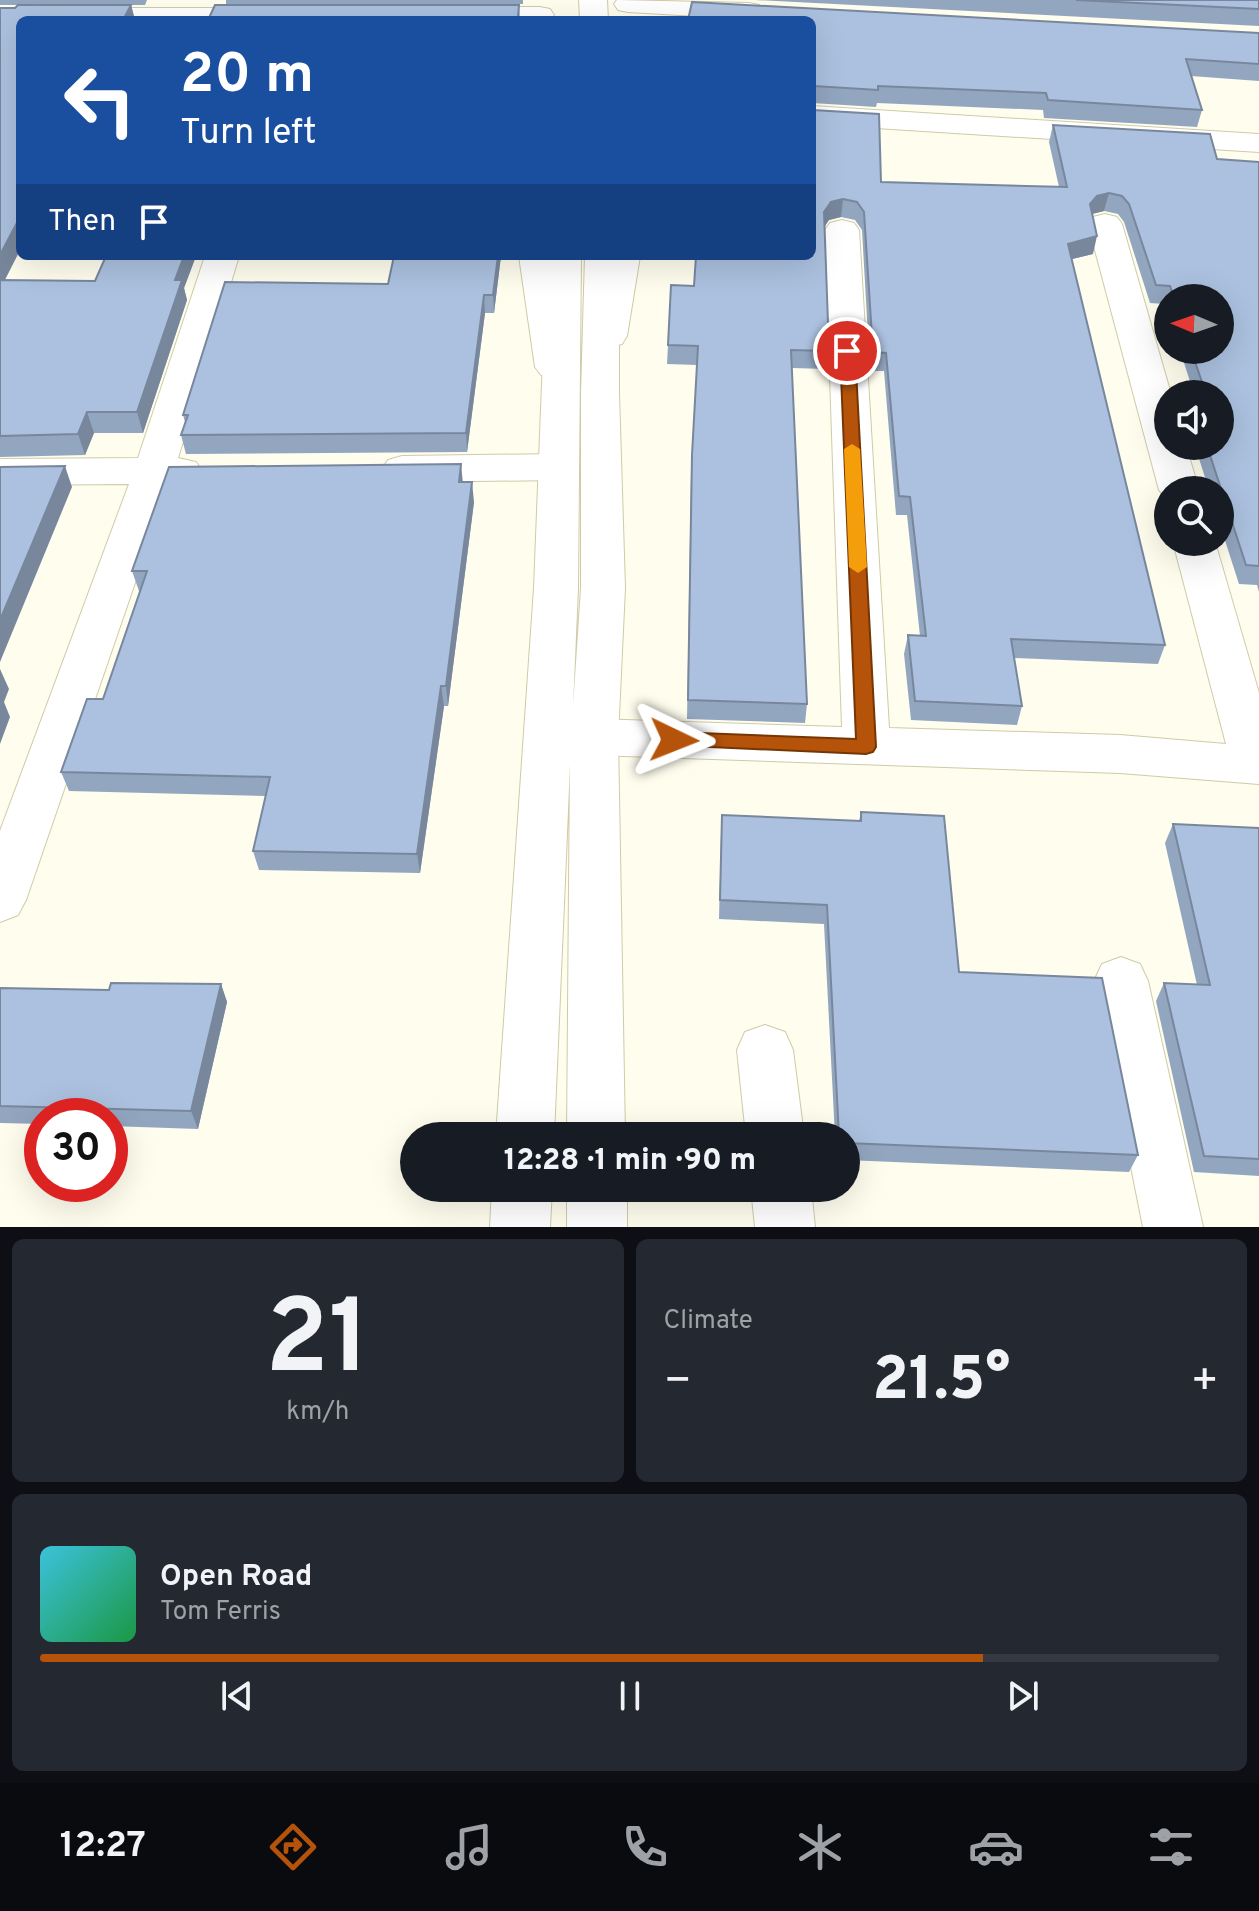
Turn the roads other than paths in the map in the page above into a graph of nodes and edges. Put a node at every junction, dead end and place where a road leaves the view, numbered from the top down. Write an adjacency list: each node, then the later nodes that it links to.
1 (628, 8): 3 (street)
2 (551, 9): 5 (street)
3 (780, 12)
4 (4, 14): 6 (street)
5 (434, 15)
6 (297, 16)
7 (816, 115): 8 (street)
8 (1259, 143)
9 (1105, 224): 22 (street)
10 (842, 230): 25 (street)
11 (221, 260): 20 (street)
12 (537, 260): 16 (street)
13 (564, 260): 16 (street)
14 (601, 260): 16 (street)
15 (622, 260): 16 (street)
16 (579, 393): 17 (street); 24 (street)
17 (557, 467): 18 (street); 30 (street)
18 (371, 469)
19 (216, 470): 20 (street)
20 (154, 471): 21 (street); 27 (street)
21 (0, 472)
22 (1175, 476)
23 (1198, 556): 26 (street)
24 (594, 737): 25 (street); 31 (street)
25 (866, 747): 26 (street)
26 (1257, 765)
27 (3, 883)
28 (1121, 981): 39 (street)
29 (765, 1050): 32 (street)
30 (526, 1122)
31 (596, 1122)
32 (773, 1122)
33 (521, 1202): 36 (street)
34 (597, 1202): 37 (street)
35 (782, 1202): 38 (street)
36 (520, 1227)
37 (597, 1227)
38 (785, 1227)
39 (1173, 1227)

